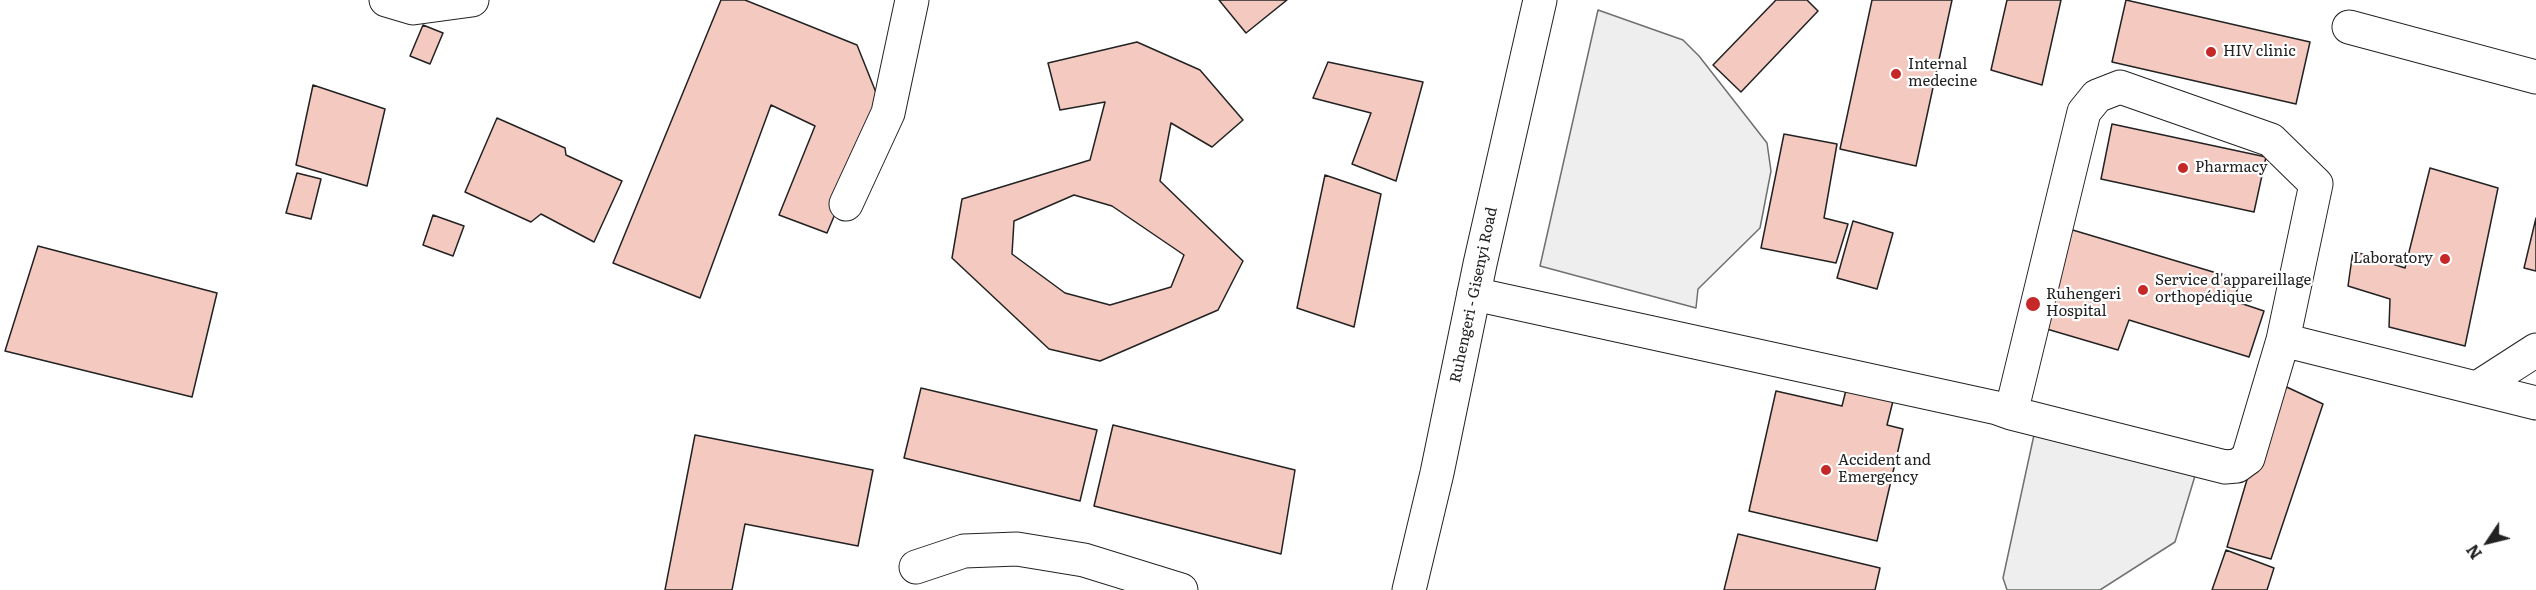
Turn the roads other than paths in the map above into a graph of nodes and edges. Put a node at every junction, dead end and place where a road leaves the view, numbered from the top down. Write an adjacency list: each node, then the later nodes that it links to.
1 (386, 0): 2 (main road)
2 (472, 0)
3 (912, 0): 7 (main road)
4 (1540, 0): 8 (main road, Ruhengeri - Gisenyi Road)
5 (2349, 27): 6 (main road)
6 (2536, 77)
7 (846, 204)
8 (1474, 294): 13 (main road); 16 (main road, Ruhengeri - Gisenyi Road)
9 (2283, 340): 11 (main road); 13 (main road); 13 (main road)
10 (2536, 350): 11 (main road)
11 (2477, 388): 12 (main road)
12 (2536, 403)
13 (2011, 413)
14 (916, 567): 15 (main road)
15 (1181, 590)
16 (1409, 590)

